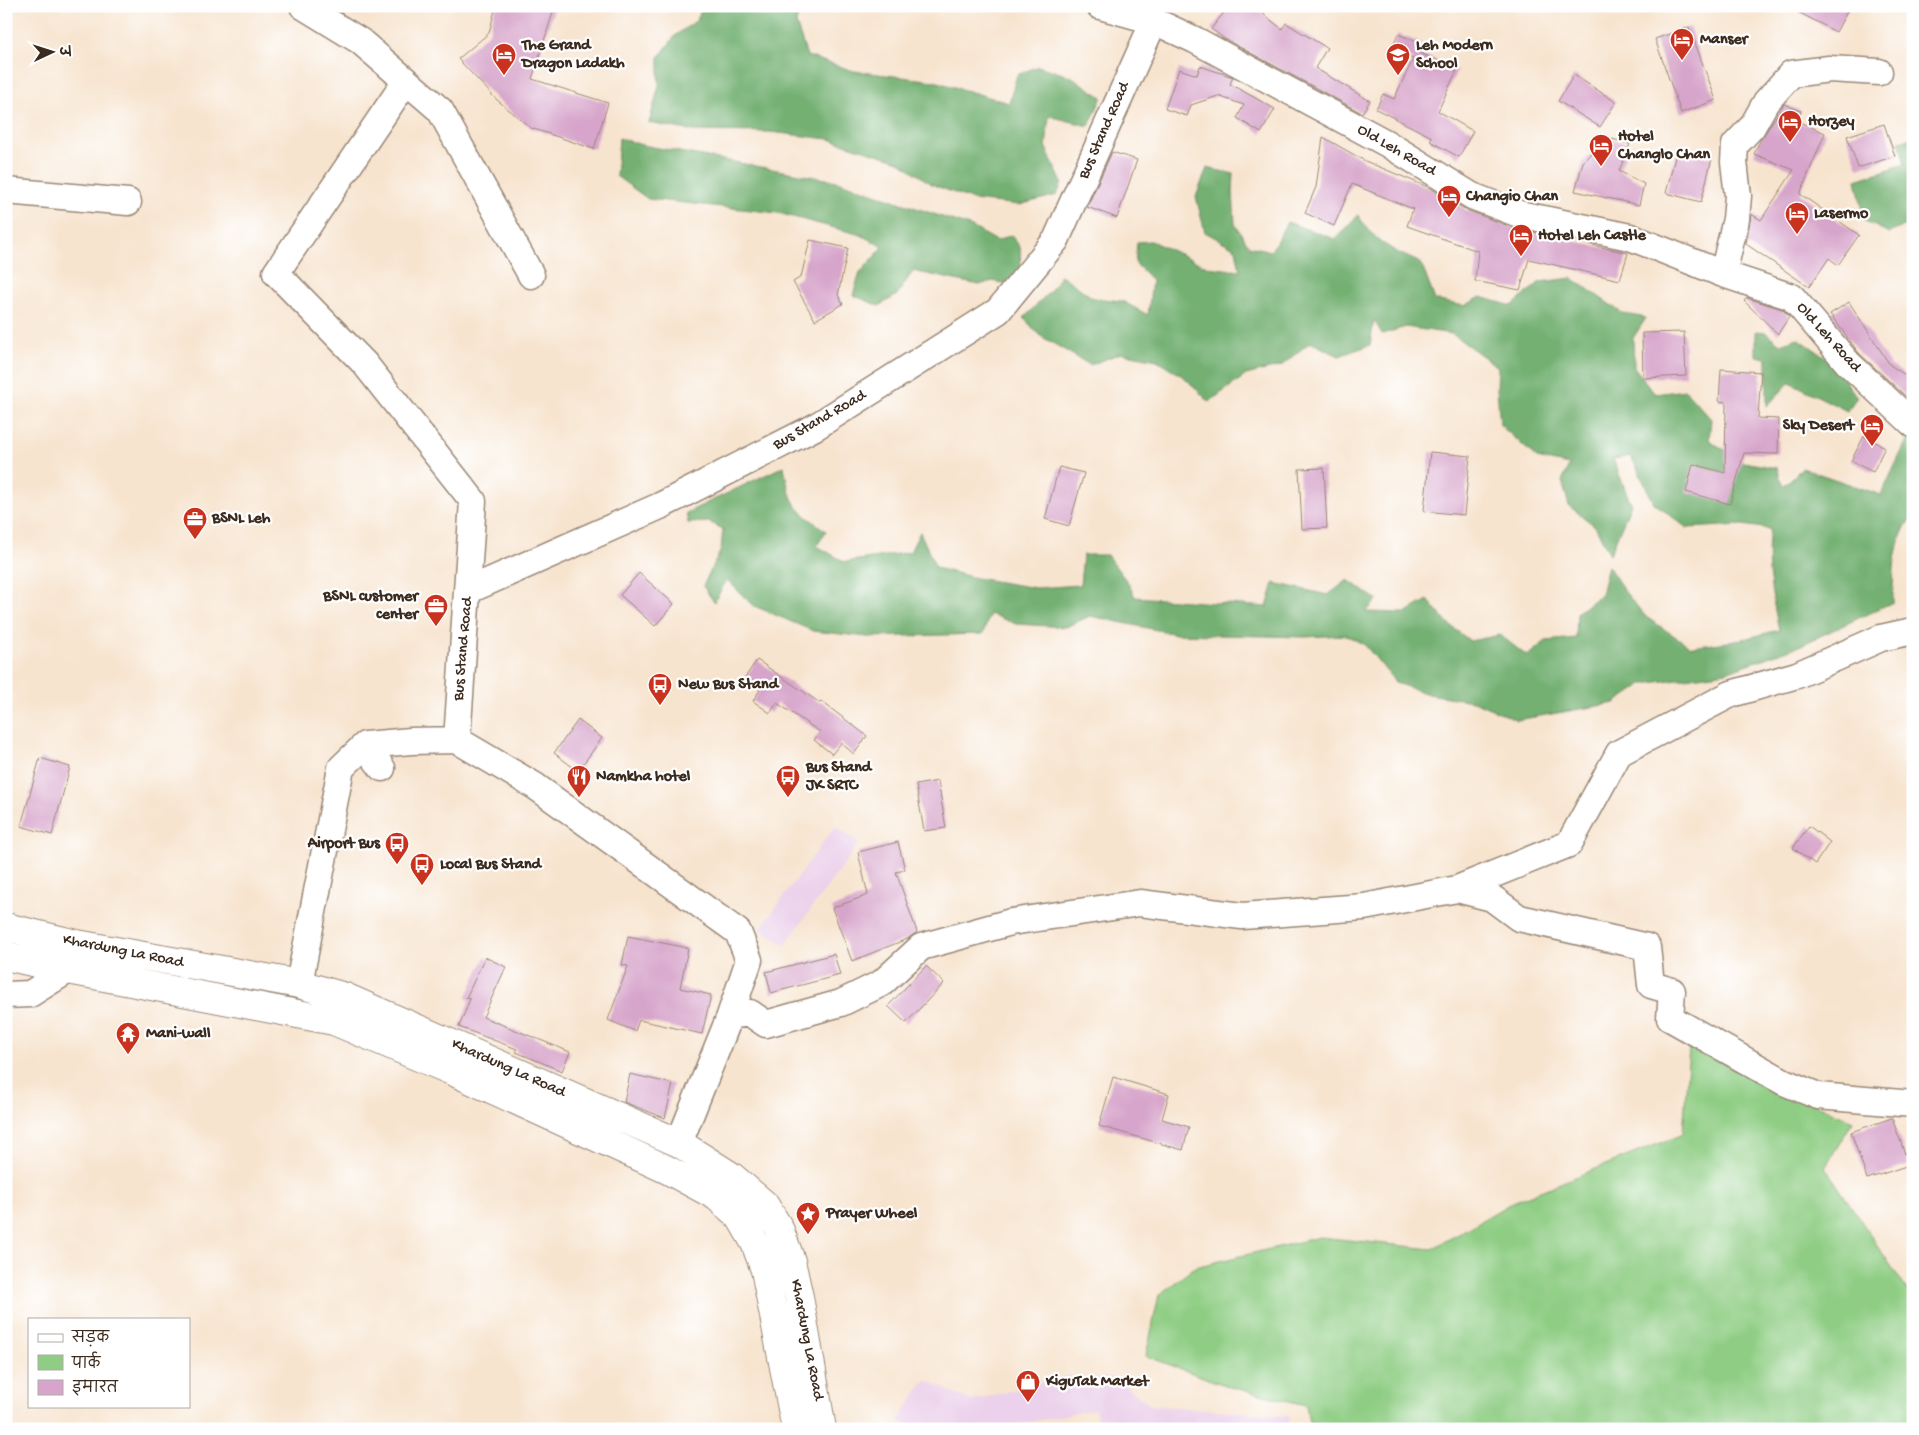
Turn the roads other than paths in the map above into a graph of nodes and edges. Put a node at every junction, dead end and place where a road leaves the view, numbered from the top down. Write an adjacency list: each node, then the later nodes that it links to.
1 (303, 6): 5 (street)
2 (1100, 6): 3 (street, Old Leh Road)
3 (1154, 21): 8 (street, Old Leh Road); 11 (street, Bus Stand Road)
4 (1879, 72): 8 (street)
5 (406, 81): 9 (street); 11 (street)
6 (6, 191): 7 (street)
7 (128, 202)
8 (1723, 274): 10 (street, Old Leh Road)
9 (531, 275)
10 (1913, 424)
11 (467, 591): 13 (street, Bus Stand Road)
12 (1913, 631): 16 (street)
13 (457, 740): 14 (street); 23 (street)
14 (365, 745): 15 (street); 20 (street)
15 (382, 768)
16 (1457, 889): 23 (street); 24 (street)
17 (6, 927): 20 (main road, Khardung La Road)
18 (6, 956): 19 (main road, Khardung La Road)
19 (68, 970): 21 (street); 22 (main road, Khardung La Road)
20 (298, 984): 22 (main road); 25 (main road, Khardung La Road)
21 (6, 995)
22 (294, 1012): 26 (main road, Khardung La Road)
23 (730, 1016): 25 (street)
24 (1913, 1104)
25 (678, 1143): 26 (main road); 28 (main road, Khardung La Road)
26 (666, 1169): 27 (main road, Khardung La Road)
27 (796, 1429)
28 (822, 1429)

